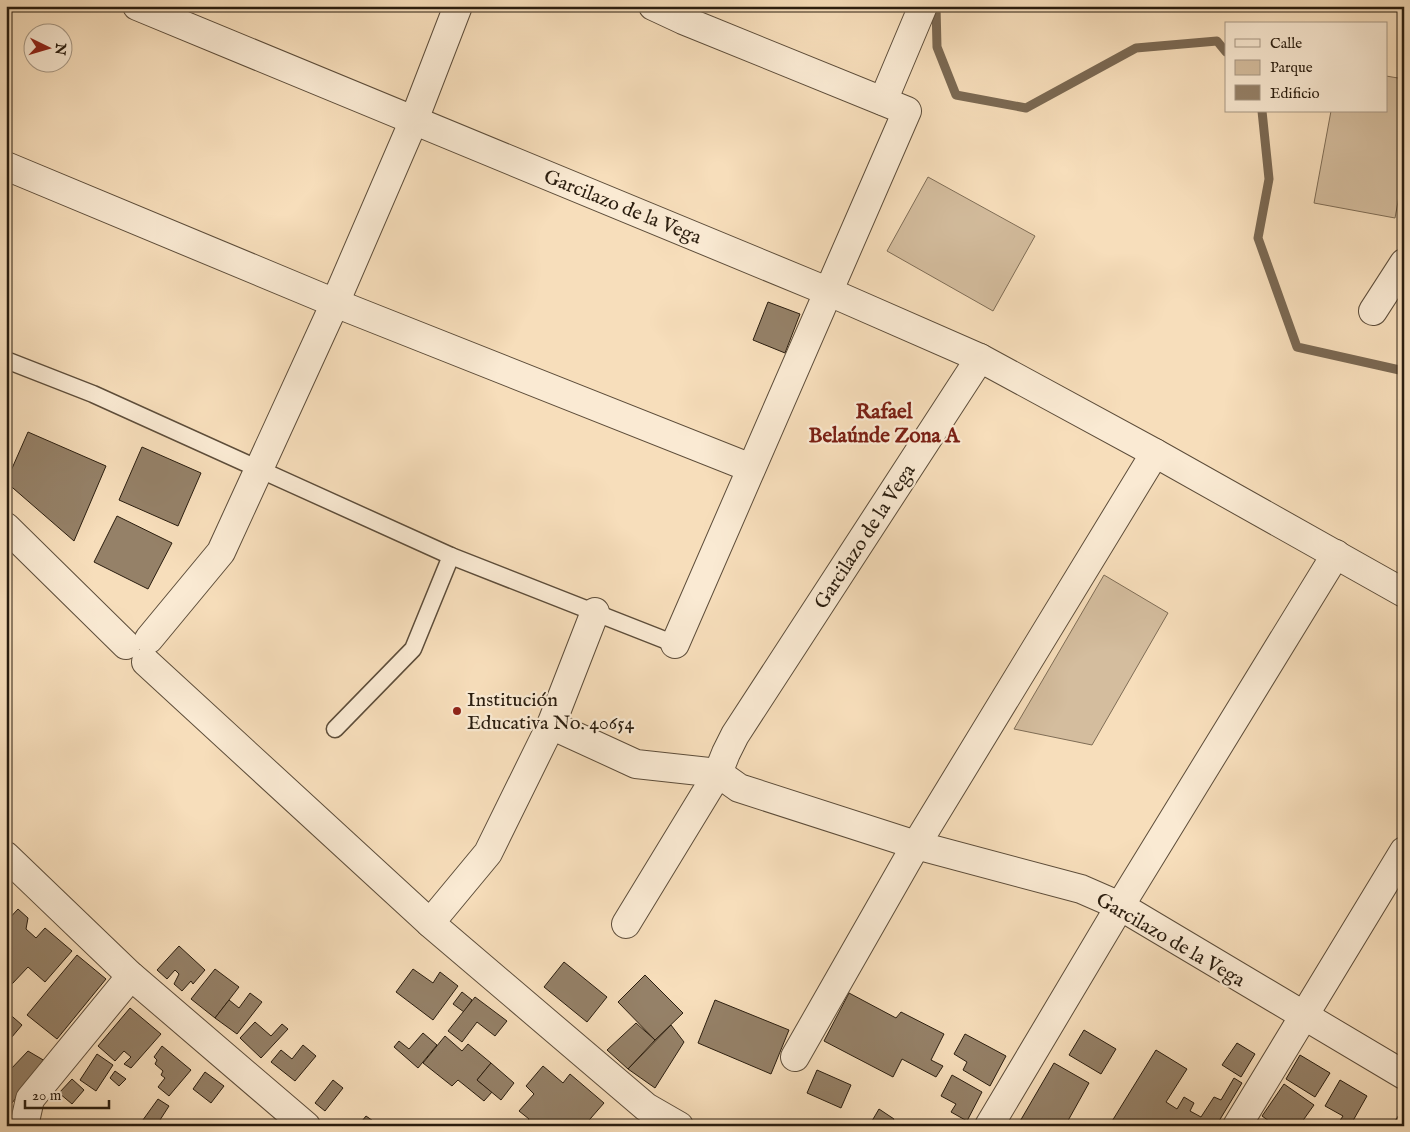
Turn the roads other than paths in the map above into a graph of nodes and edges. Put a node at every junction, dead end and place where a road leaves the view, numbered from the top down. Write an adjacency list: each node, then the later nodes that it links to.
1 (138, 6): 7 (street, Garcilazo de la Vega)
2 (458, 6): 7 (street)
3 (653, 6): 5 (street)
4 (923, 6): 6 (street)
5 (686, 13): 6 (street)
6 (884, 101): 10 (street)
7 (414, 120): 10 (street, Garcilazo de la Vega); 11 (street)
8 (6, 166): 11 (street)
9 (1404, 263): 12 (street)
10 (827, 291): 13 (street, Garcilazo de la Vega); 16 (street)
11 (335, 303): 16 (street); 17 (street)
12 (1373, 311)
13 (980, 358): 15 (street); 27 (street, Garcilazo de la Vega)
14 (6, 360): 17 (lane)
15 (1155, 453): 19 (street); 28 (street)
16 (751, 468): 23 (street)
17 (259, 470): 20 (lane); 24 (street)
18 (6, 527): 24 (street)
19 (1336, 554): 21 (street); 31 (street)
20 (451, 556): 22 (lane); 26 (lane)
21 (1404, 593)
22 (595, 612): 23 (lane); 25 (street)
23 (675, 644)
24 (140, 648): 32 (street)
25 (551, 725): 27 (street); 32 (street)
26 (335, 729)
27 (718, 774): 28 (street, Garcilazo de la Vega); 33 (street)
28 (916, 845): 31 (street, Garcilazo de la Vega); 36 (street)
29 (1404, 850): 35 (street)
30 (6, 856): 34 (street)
31 (1120, 906): 35 (street, Garcilazo de la Vega); 41 (street)
32 (430, 923): 40 (street)
33 (626, 924)
34 (130, 976): 38 (street); 39 (street)
35 (1303, 1016): 37 (street, Garcilazo de la Vega); 42 (street)
36 (795, 1057)
37 (1404, 1075)
38 (288, 1120)
39 (24, 1126)
40 (679, 1126)
41 (988, 1126)
42 (1237, 1126)

